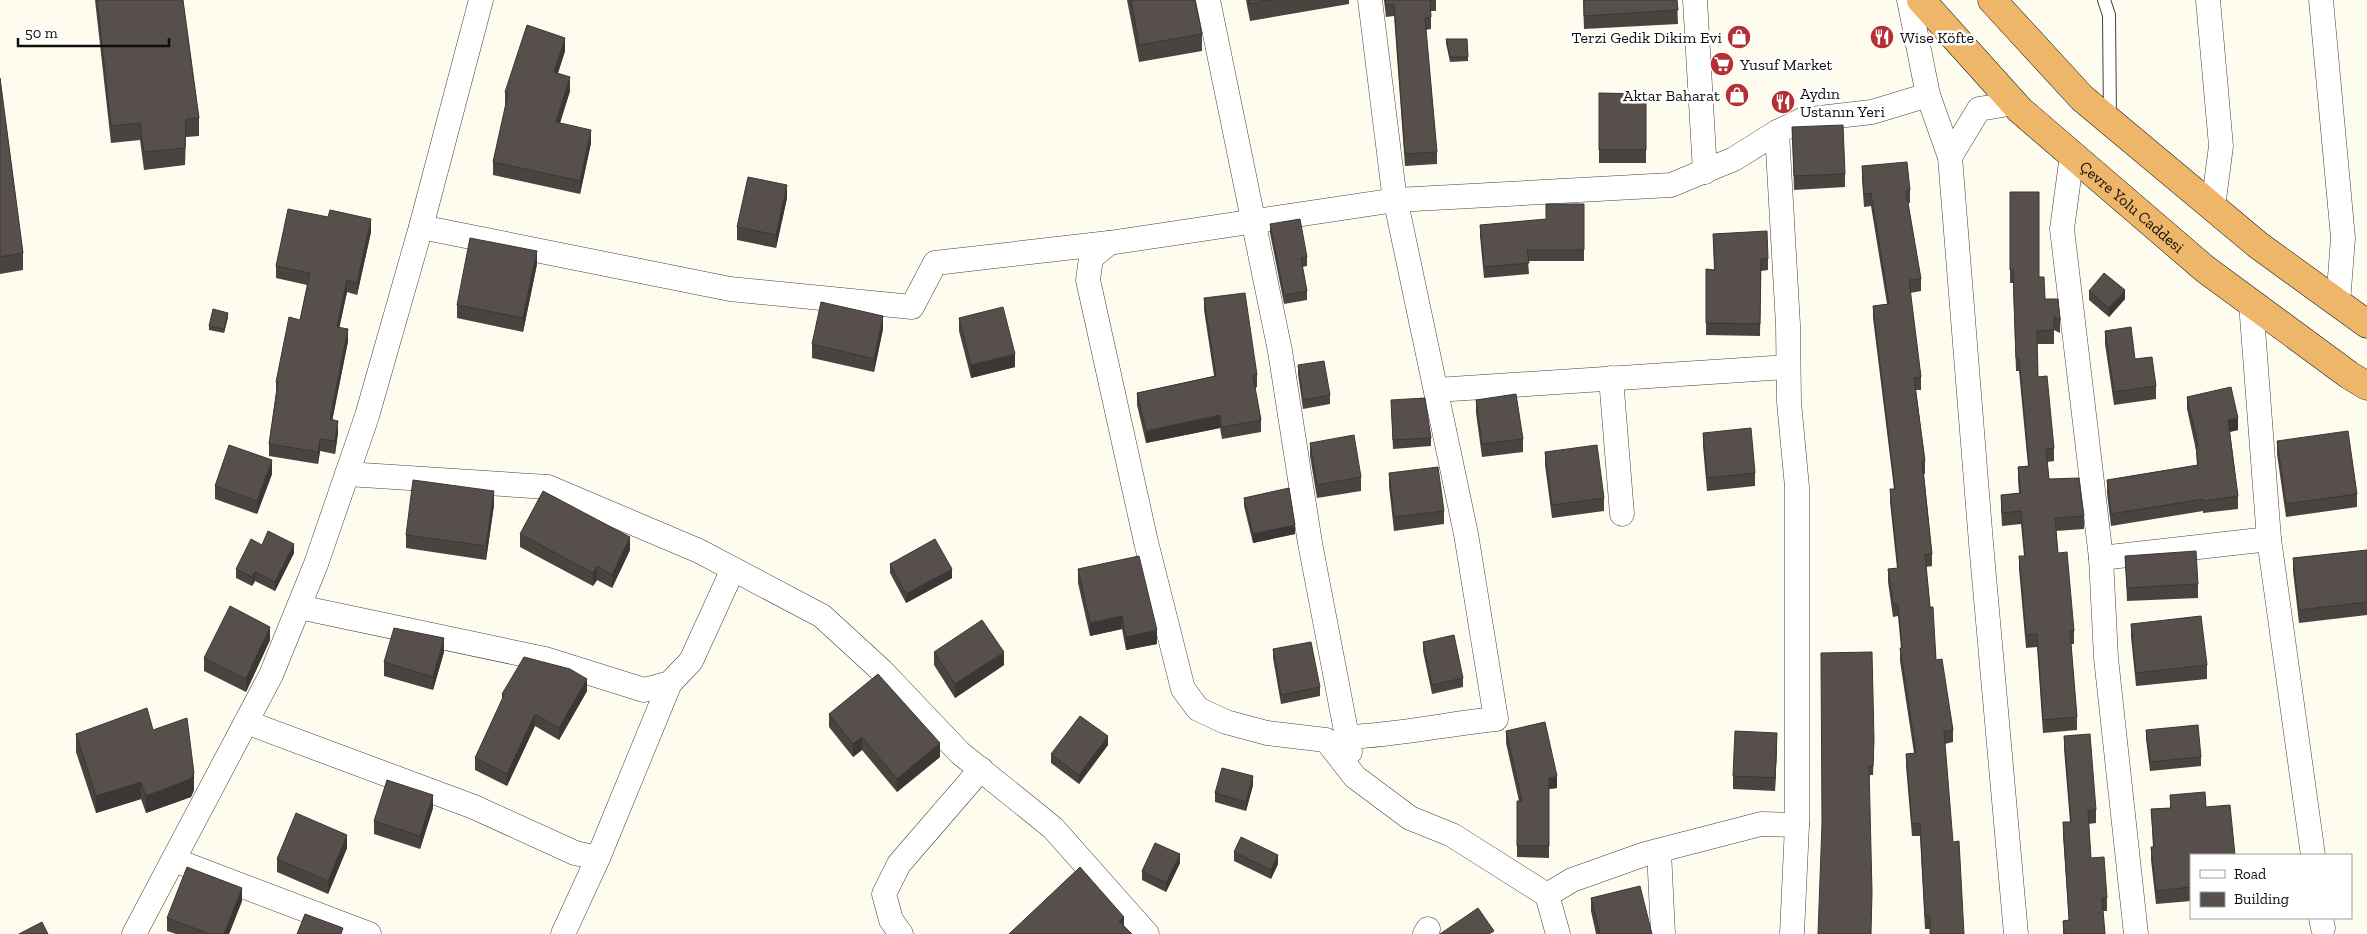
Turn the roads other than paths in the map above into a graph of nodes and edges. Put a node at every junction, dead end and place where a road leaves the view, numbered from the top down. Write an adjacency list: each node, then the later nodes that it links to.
1 (481, 0): 21 (street)
2 (1208, 0): 20 (street)
3 (1370, 0): 18 (street)
4 (1695, 0): 17 (street)
5 (1909, 0): 11 (street)
6 (1921, 0): 12 (highway, Çevre Yolu Caddesi)
7 (2104, 0): 13 (lane)
8 (2208, 0): 19 (street)
9 (2321, 0): 24 (street)
10 (1999, 4): 13 (highway)
11 (1928, 95): 14 (street); 16 (street)
12 (2014, 103): 15 (highway, Çevre Yolu Caddesi); 16 (street)
13 (2110, 121): 19 (highway)
14 (1776, 132): 17 (street); 26 (street)
15 (2072, 155): 23 (highway, Çevre Yolu Caddesi); 33 (street)
16 (1950, 157): 55 (street)
17 (1705, 172): 18 (street)
18 (1396, 200): 20 (street); 29 (street)
19 (2213, 207): 24 (highway)
20 (1253, 220): 22 (street); 38 (street)
21 (421, 227): 22 (street); 30 (street)
22 (1109, 243): 40 (street)
23 (2251, 303): 28 (highway, Çevre Yolu Caddesi); 32 (street)
24 (2338, 303): 25 (highway)
25 (2367, 324)
26 (1788, 367): 27 (street); 41 (street)
27 (1611, 378): 29 (street); 31 (street)
28 (2367, 386)
29 (1436, 390): 38 (street)
30 (347, 474): 34 (street); 35 (street)
31 (1622, 514)
32 (2269, 539): 33 (street); 43 (street)
33 (2101, 558): 56 (street)
34 (733, 569): 36 (street); 39 (street)
35 (299, 607): 36 (street); 37 (street)
36 (670, 683): 44 (street)
37 (246, 722): 44 (street); 45 (street)
38 (1348, 737): 40 (street)
39 (981, 769): 50 (street); 51 (street)
40 (1355, 777): 46 (street)
41 (1797, 825): 42 (street); 54 (street)
42 (1659, 851): 46 (street); 53 (street)
43 (2313, 854)
44 (598, 858): 49 (street)
45 (174, 860): 47 (street); 48 (street)
46 (1547, 895): 52 (street)
47 (134, 934)
48 (369, 934)
49 (563, 934)
50 (901, 934)
51 (1148, 934)
52 (1558, 934)
53 (1663, 934)
54 (1792, 934)
55 (2016, 934)
56 (2136, 934)

